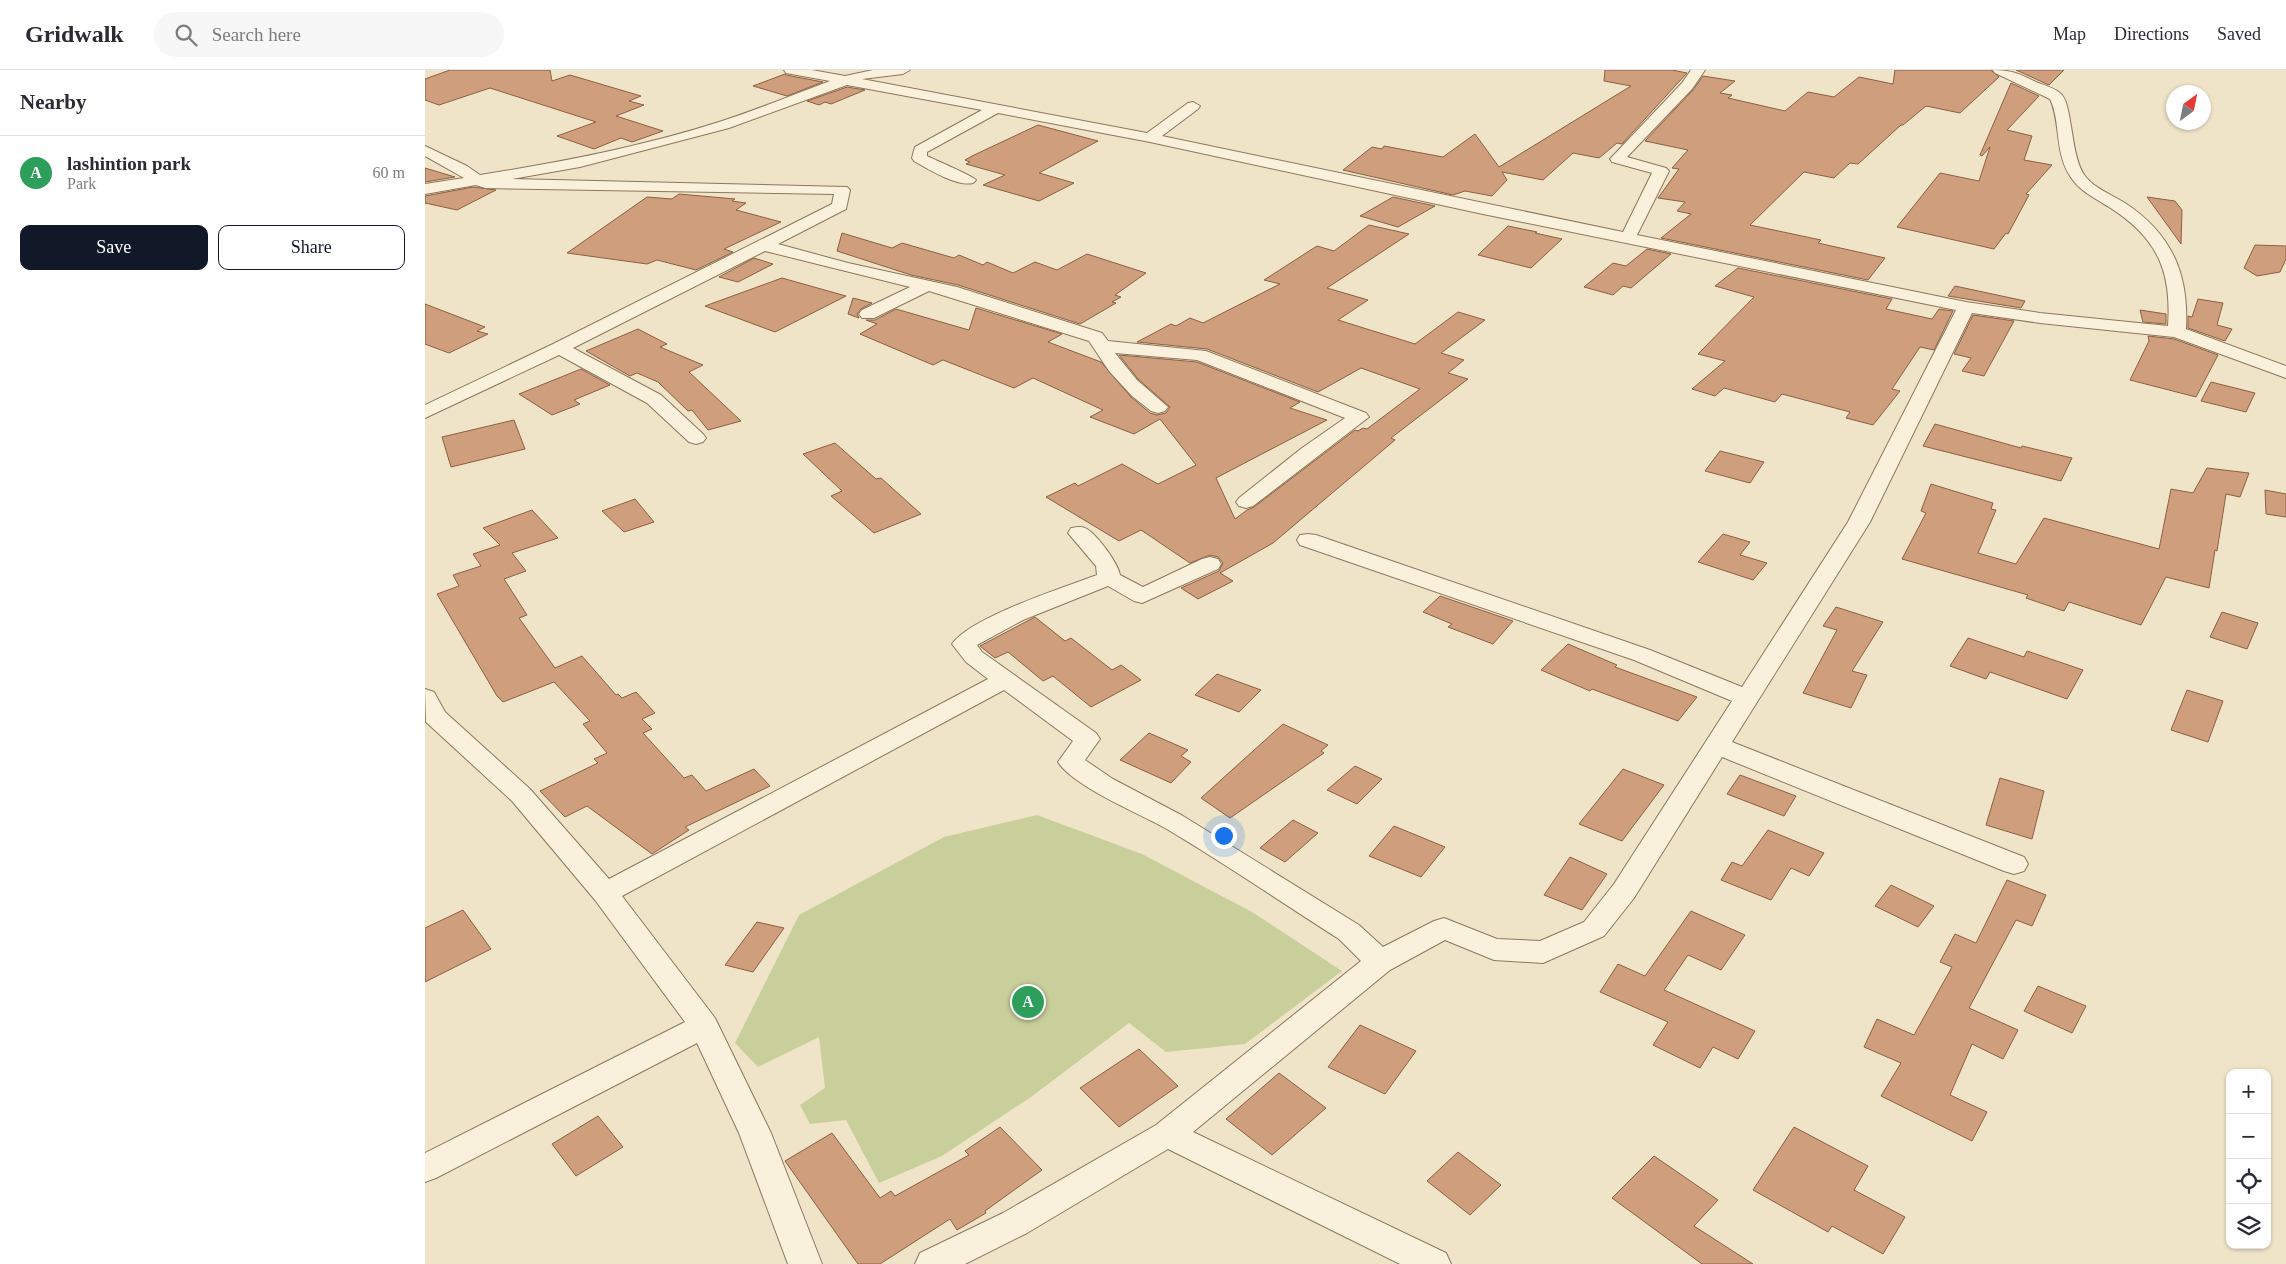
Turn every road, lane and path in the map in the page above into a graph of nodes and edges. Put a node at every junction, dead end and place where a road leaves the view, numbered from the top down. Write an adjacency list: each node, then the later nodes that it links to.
1 (791, 70): 5 (street)
2 (903, 70): 5 (street)
3 (1698, 70): 15 (street)
4 (2001, 70): 20 (street)
5 (843, 81): 7 (street); 11 (street)
6 (1193, 106): 8 (street)
7 (997, 108): 8 (street); 12 (street)
8 (1150, 138): 15 (street)
9 (425, 150): 13 (street)
10 (550, 158): 11 (street)
11 (580, 163): 13 (street)
12 (968, 180)
13 (478, 181): 14 (street); 16 (street)
14 (425, 189)
15 (1628, 238): 18 (street)
16 (763, 245): 17 (street); 22 (street)
17 (926, 286): 19 (street); 21 (street)
18 (1966, 307): 20 (street); 33 (street)
19 (867, 314)
20 (2177, 332): 23 (street)
21 (1101, 346): 24 (street); 27 (street)
22 (559, 348): 25 (street); 26 (street)
23 (2286, 372)
24 (1157, 406)
25 (425, 412)
26 (696, 438)
27 (1245, 502)
28 (1079, 533): 31 (street)
29 (1308, 540): 33 (street)
30 (1210, 564): 31 (street)
31 (1109, 578): 32 (street)
32 (1003, 680): 37 (street); 38 (street)
33 (1745, 698): 35 (street)
34 (428, 712): 37 (street)
35 (1716, 745): 36 (street); 38 (street)
36 (2014, 864)
37 (605, 894): 39 (street)
38 (1379, 962): 40 (street)
39 (704, 1026): 41 (street); 42 (street)
40 (1167, 1134): 43 (street); 44 (street)
41 (425, 1168)
42 (805, 1264)
43 (932, 1264)
44 (1434, 1264)

